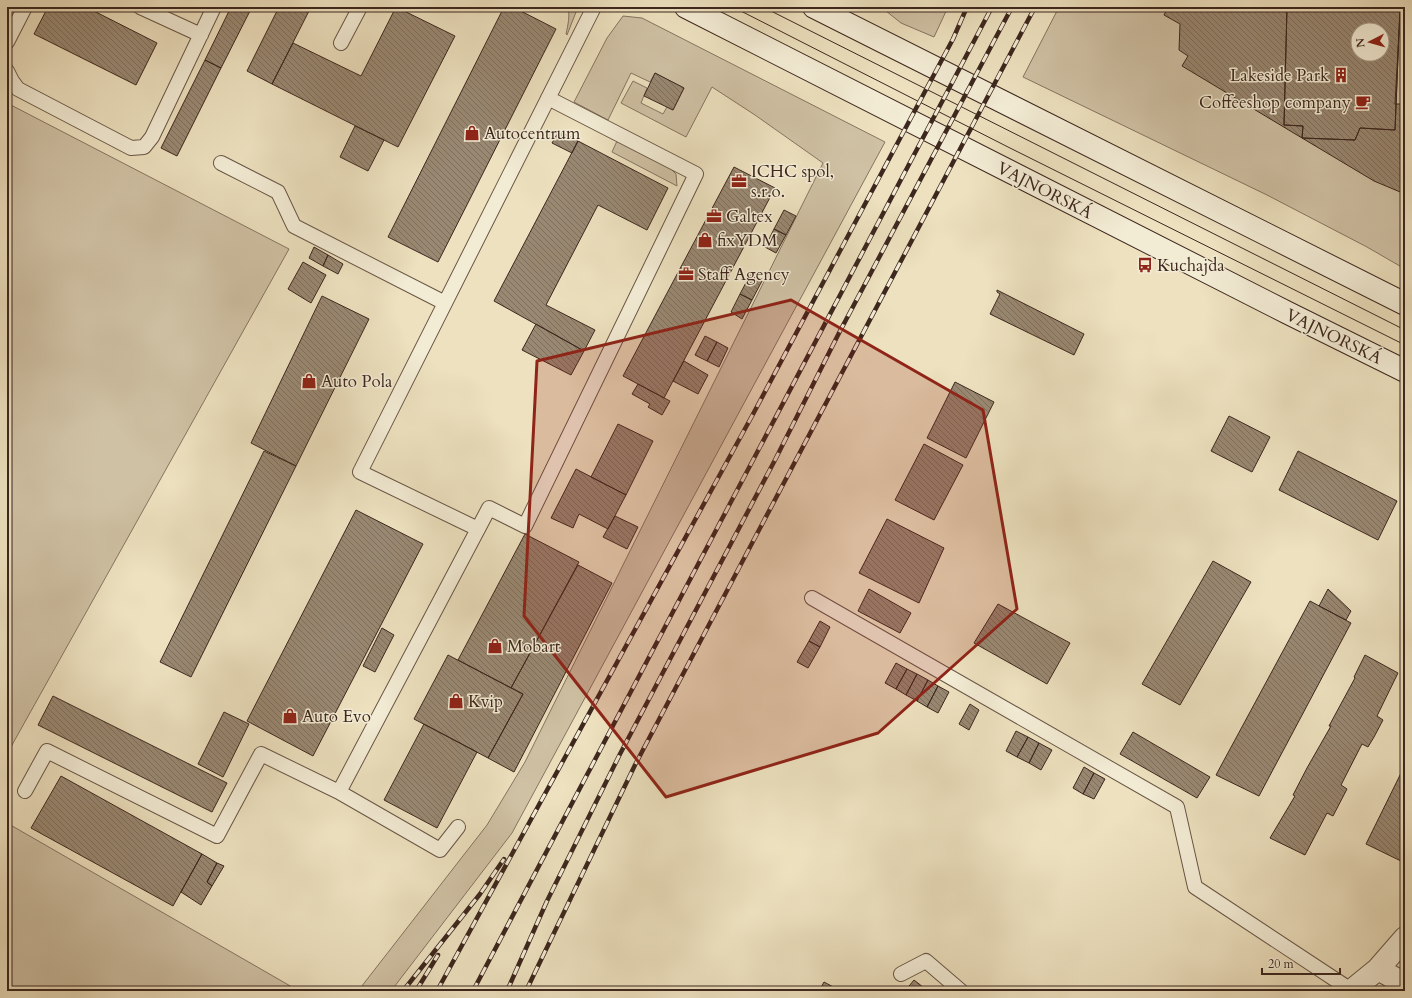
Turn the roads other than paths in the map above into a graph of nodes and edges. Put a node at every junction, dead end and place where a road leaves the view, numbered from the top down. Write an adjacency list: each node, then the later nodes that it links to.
1 (25, 7): 10 (lane)
2 (140, 7): 9 (lane)
3 (214, 7): 9 (lane)
4 (360, 7): 11 (lane)
5 (594, 7): 13 (lane)
6 (686, 7): 17 (main road, VAJNORSKÁ)
7 (814, 7): 8 (main road)
8 (829, 13): 16 (main road)
9 (201, 35): 12 (lane)
10 (7, 42)
11 (341, 43)
12 (7, 71)
13 (548, 98): 15 (lane); 18 (lane)
14 (222, 163): 15 (lane)
15 (445, 303): 18 (lane)
16 (1405, 304)
17 (1405, 371)
18 (478, 529): 21 (lane)
19 (812, 598): 28 (lane)
20 (25, 791): 21 (lane)
21 (339, 792): 22 (lane)
22 (458, 828)
23 (1405, 938): 24 (main road)
24 (1378, 969): 26 (main road); 28 (main road)
25 (901, 974): 27 (lane)
26 (1405, 984)
27 (961, 991)
28 (1351, 991)

